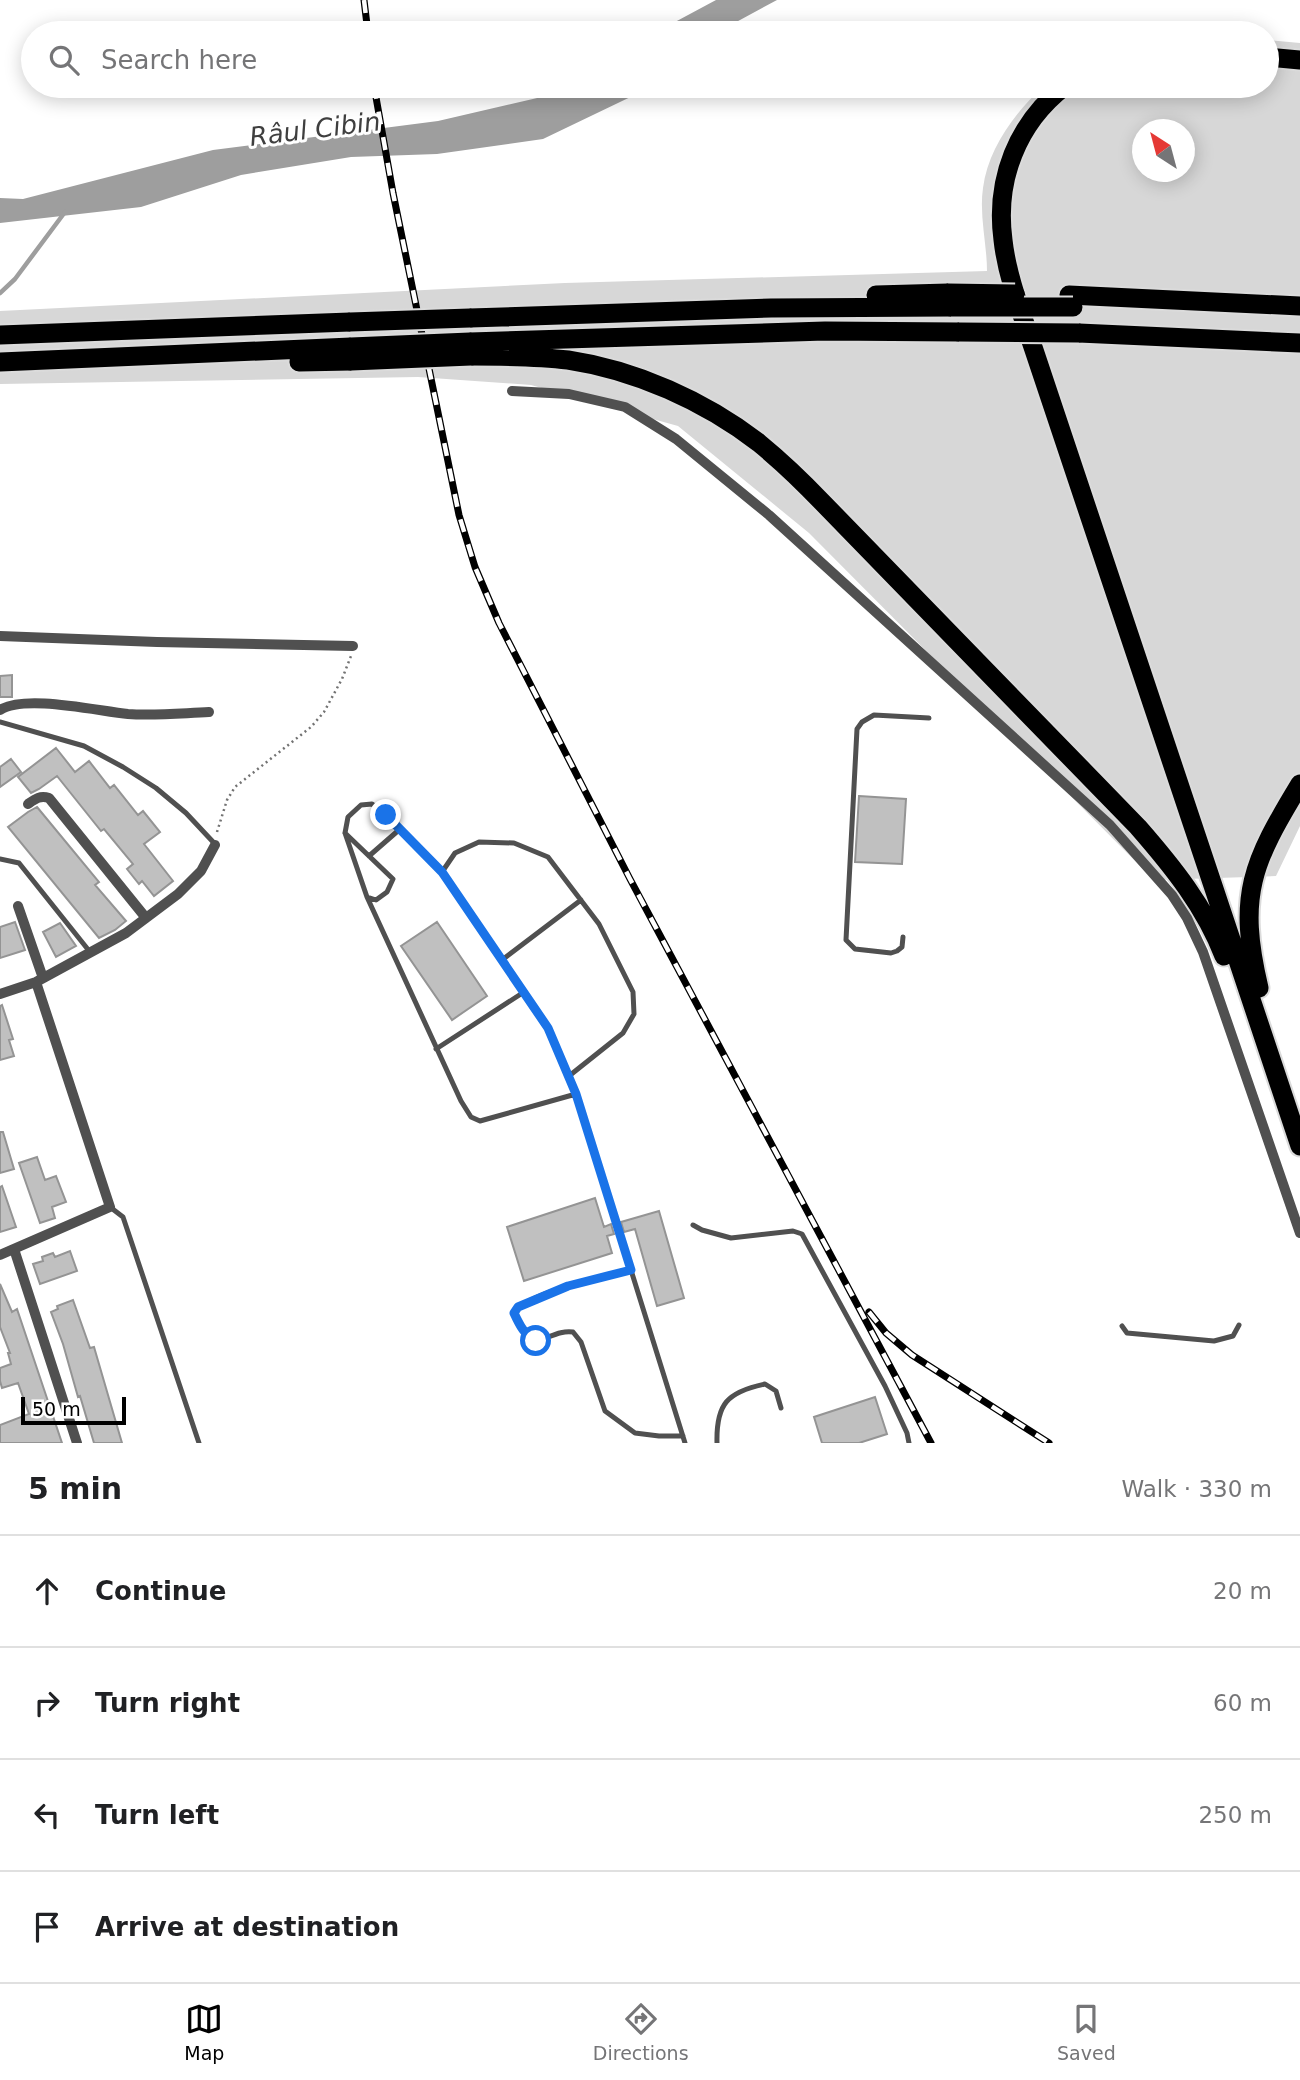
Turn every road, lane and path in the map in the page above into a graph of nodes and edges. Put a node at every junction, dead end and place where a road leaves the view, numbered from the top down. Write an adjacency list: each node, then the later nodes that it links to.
1 (1279, 58): 2 (highway)
2 (1300, 60)
3 (1053, 98): 36 (highway)
4 (1071, 301): 5 (highway); 6 (highway); 7 (highway, bridge)
5 (1300, 306)
6 (1300, 319)
7 (0, 335)
8 (1300, 343): 9 (highway, bridge)
9 (470, 349): 10 (highway, bridge); 36 (highway)
10 (5, 362)
11 (512, 391): 43 (street)
12 (0, 636): 13 (street)
13 (353, 646): 22 (path)
14 (0, 710): 15 (street)
15 (209, 712)
16 (929, 718): 30 (lane)
17 (0, 722): 22 (lane)
18 (1300, 784): 36 (highway)
19 (28, 804): 29 (street)
20 (400, 829): 21 (lane); 23 (lane); 25 (lane)
21 (345, 833): 23 (lane); 26 (lane)
22 (215, 845): 29 (street)
23 (369, 856): 26 (lane)
24 (0, 859): 31 (lane)
25 (442, 872): 27 (lane); 32 (lane)
26 (367, 897): 37 (lane)
27 (581, 900): 32 (lane); 38 (lane)
28 (18, 906): 33 (street)
29 (146, 918): 31 (street)
30 (903, 937)
31 (92, 953): 33 (street)
32 (502, 960): 34 (lane)
33 (39, 980): 35 (street); 41 (street)
34 (524, 992): 37 (lane); 38 (lane)
35 (0, 994)
36 (1261, 1027): 40 (highway)
37 (436, 1049): 39 (lane)
38 (569, 1076): 39 (lane)
39 (576, 1094): 46 (lane)
40 (1300, 1146)
41 (110, 1207): 44 (street); 52 (lane)
42 (693, 1225): 55 (lane)
43 (1300, 1233)
44 (14, 1249): 45 (street); 51 (street)
45 (0, 1255)
46 (631, 1270): 50 (lane); 50 (lane)
47 (1239, 1325): 48 (lane)
48 (1122, 1326)
49 (781, 1408): 54 (lane)
50 (683, 1436): 53 (lane)
51 (77, 1443)
52 (199, 1443)
53 (685, 1443)
54 (717, 1443)
55 (909, 1443)

